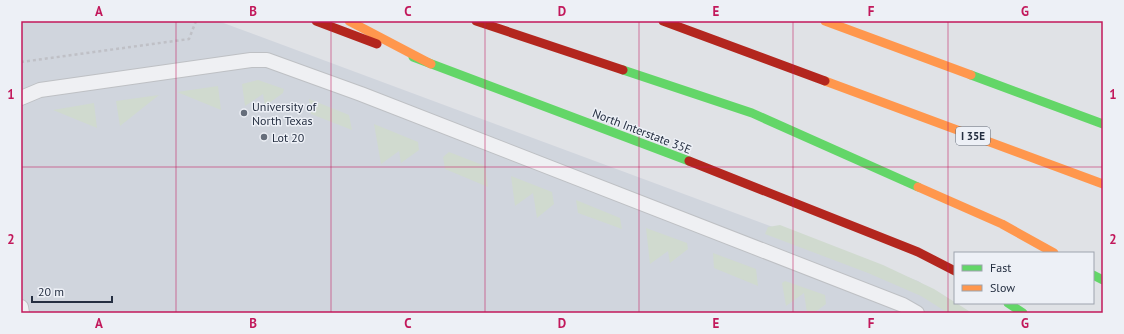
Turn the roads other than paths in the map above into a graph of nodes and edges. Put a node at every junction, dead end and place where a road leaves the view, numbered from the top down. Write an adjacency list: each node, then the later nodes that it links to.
1 (316, 21): 6 (main road, North Interstate 35E)
2 (349, 21): 6 (main road)
3 (476, 21): 14 (main road)
4 (663, 21): 11 (main road, I 35E)
5 (825, 21): 7 (main road)
6 (431, 64): 15 (main road, North Interstate 35E)
7 (969, 74): 9 (main road); 10 (main road)
8 (21, 98): 21 (lane)
9 (1103, 114)
10 (1103, 124)
11 (946, 126): 12 (main road); 13 (main road, I 35E)
12 (1024, 165)
13 (1103, 184)
14 (1052, 252)
15 (954, 270)
16 (1094, 276): 17 (main road)
17 (1103, 280)
18 (1010, 304): 22 (main road)
19 (21, 307): 20 (lane)
20 (22, 313)
21 (916, 313)
22 (1023, 313)

